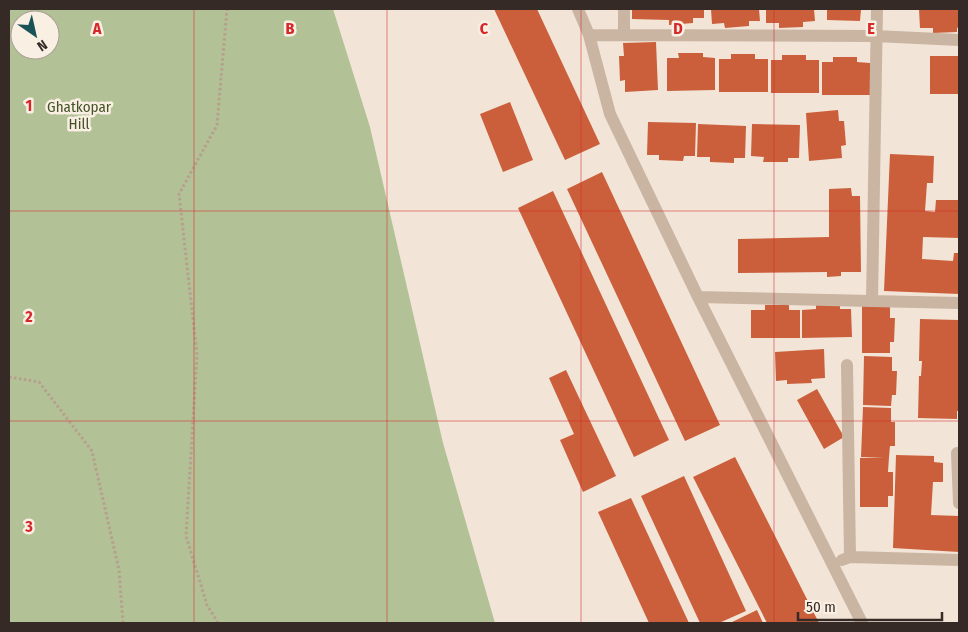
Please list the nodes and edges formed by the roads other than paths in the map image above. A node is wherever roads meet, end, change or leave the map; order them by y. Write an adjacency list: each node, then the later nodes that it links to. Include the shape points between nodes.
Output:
1 (578, 9): 5 (street)
2 (624, 9): 4 (street)
3 (877, 9): 6 (street)
4 (624, 34): 5 (street); 6 (street)
5 (589, 35): 8 (street, via 610,114)
6 (875, 36): 7 (street); 9 (street)
7 (959, 40)
8 (698, 297): 9 (street); 16 (street)
9 (872, 301): 10 (street)
10 (959, 303)
11 (847, 365): 14 (street)
12 (957, 452): 13 (street)
13 (959, 503)
14 (850, 557): 15 (street); 16 (street)
15 (959, 560)
16 (833, 564): 17 (street)
17 (862, 623)

